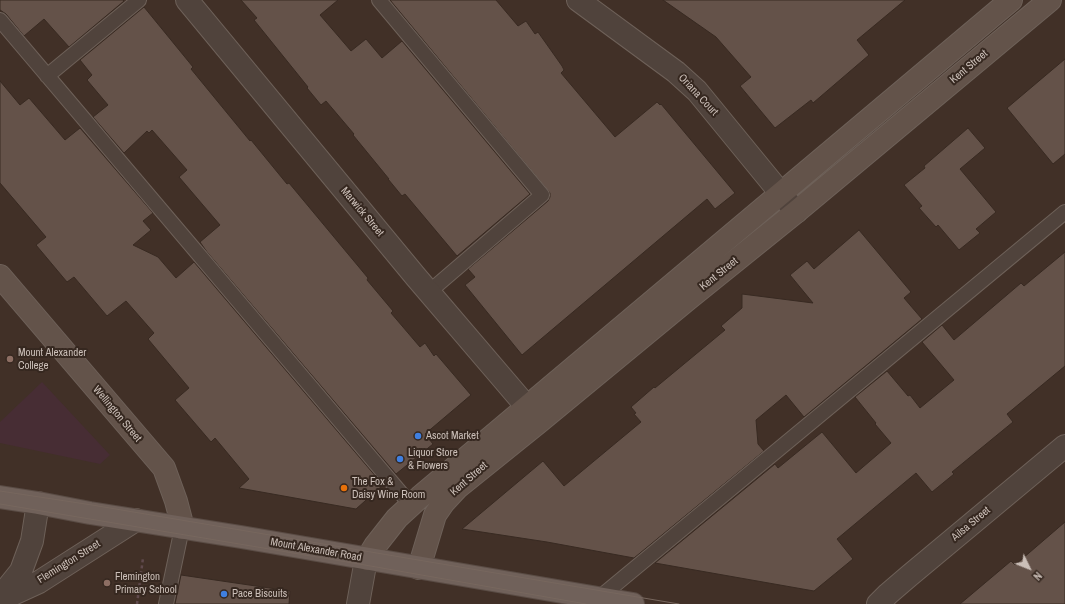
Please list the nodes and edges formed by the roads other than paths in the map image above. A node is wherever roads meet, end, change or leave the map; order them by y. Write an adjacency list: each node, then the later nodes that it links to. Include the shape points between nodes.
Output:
1 (139, 0): 8 (lane)
2 (187, 0): 13 (street, Marwick Street)
3 (379, 0): 13 (lane, via 542,195)
4 (578, 0): 9 (street, Oriana Court, via 676,72 697,91)
5 (1011, 0): 9 (street, Kent Street)
6 (1050, 0): 10 (street, Kent Street)
7 (0, 20): 8 (lane)
8 (47, 76): 18 (lane)
9 (781, 194): 10 (street, Oriana Court); 14 (street, Kent Street)
10 (796, 212): 14 (street, Kent Street, via 688,299)
11 (1065, 212): 24 (lane)
12 (0, 276): 20 (street, Wellington Street, via 164,468 176,500)
13 (429, 292): 14 (street, Marwick Street)
14 (533, 415): 18 (street, Kent Street); 22 (street, Kent Street, via 463,482 434,515)
15 (1065, 446): 28 (street, Ailsa Street)
16 (0, 497): 17 (main road, Mount Alexander Road)
17 (38, 503): 19 (main road, Mount Alexander Road); 23 (street, Flemington Street, via 32,541 21,571)
18 (412, 505): 21 (street, Kent Street, via 397,518)
19 (136, 520): 20 (main road, Mount Alexander Road); 23 (street, Flemington Street, via 39,582)
20 (182, 528): 21 (main road, Mount Alexander Road); 25 (lane)
21 (367, 559): 22 (main road, Mount Alexander Road); 26 (street)
22 (419, 568): 24 (main road, Mount Alexander Road)
23 (0, 598)
24 (599, 598): 27 (main road, Mount Alexander Road)
25 (166, 604)
26 (358, 604)
27 (633, 604)
28 (878, 604)

